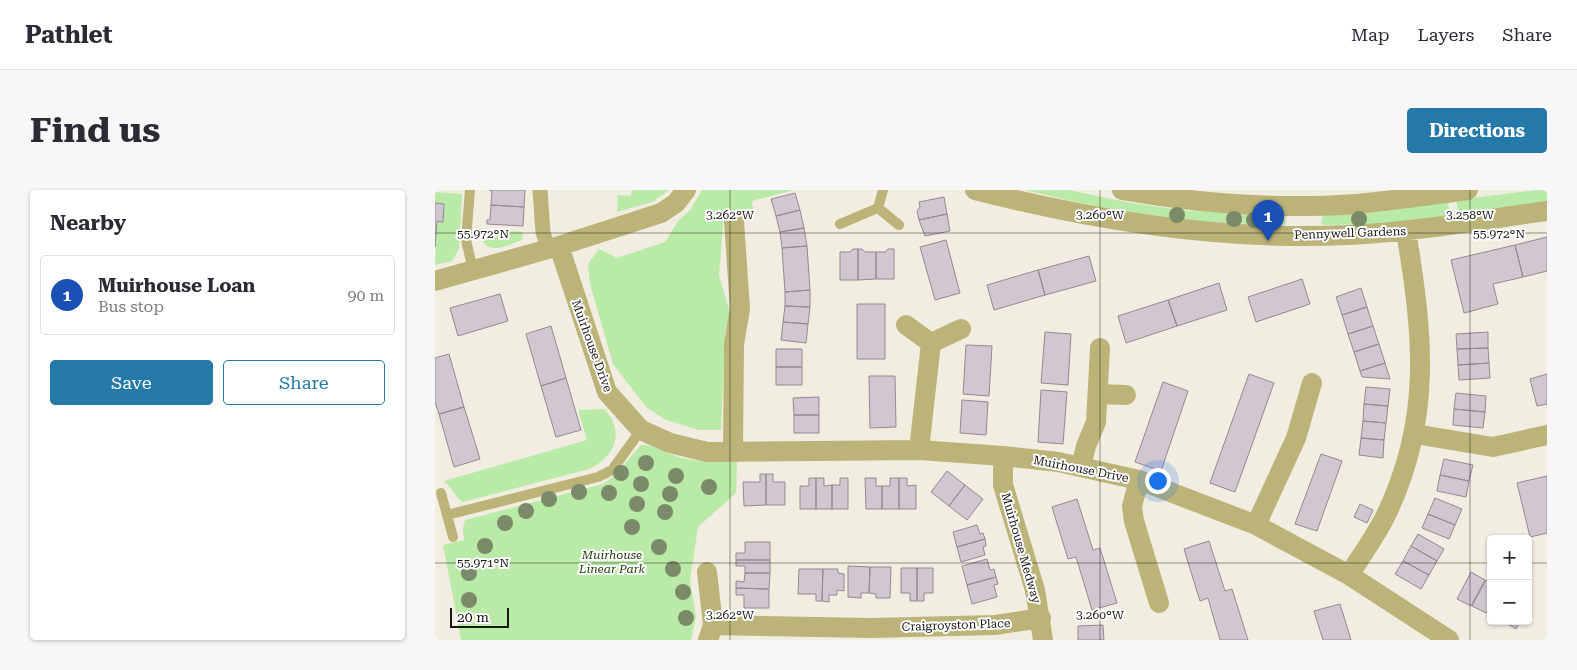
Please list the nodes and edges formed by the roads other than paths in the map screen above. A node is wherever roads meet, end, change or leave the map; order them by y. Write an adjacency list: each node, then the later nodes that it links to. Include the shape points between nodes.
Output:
1 (470, 190): 19 (lane, via 466,240)
2 (540, 190): 18 (street, via 543,232)
3 (686, 190): 18 (street, via 676,203 661,213)
4 (883, 190): 11 (lane)
5 (975, 190): 17 (street, Pennywell Gardens, via 1080,214 1149,225)
6 (1122, 190): 8 (street)
7 (1468, 190): 9 (street)
8 (1146, 192): 10 (street, via 1238,204)
9 (1416, 194): 10 (street)
10 (1308, 206): 17 (street)
11 (878, 208): 14 (lane); 15 (lane)
12 (1547, 211): 16 (street, Pennywell Gardens)
13 (734, 221): 32 (street, via 740,308 734,344)
14 (840, 224)
15 (899, 225)
16 (1406, 231): 17 (street, Pennywell Gardens); 29 (street, via 1421,362)
17 (1310, 236)
18 (553, 247): 19 (street); 28 (street, Muirhouse Drive, via 607,392)
19 (473, 270): 20 (street)
20 (435, 281)
21 (906, 325): 23 (street)
22 (961, 329): 23 (street)
23 (931, 342): 31 (street)
24 (1099, 348): 26 (street)
25 (1312, 383): 38 (street, via 1296,438)
26 (1099, 394): 27 (street); 34 (street, via 1096,422)
27 (1126, 395)
28 (641, 430): 32 (street, Muirhouse Drive, via 689,449); 37 (lane, via 612,470 598,477)
29 (1415, 434): 30 (street, via 1493,447); 41 (street, via 1403,477 1384,518)
30 (1547, 435)
31 (919, 450): 32 (street, Muirhouse Drive); 33 (street, Muirhouse Drive)
32 (733, 452)
33 (1003, 456): 34 (street, Muirhouse Drive); 43 (street, Muirhouse Medway, via 1003,485)
34 (1081, 467): 35 (street, Muirhouse Drive)
35 (1139, 480): 38 (street, Muirhouse Drive); 42 (street, via 1132,506 1134,521)
36 (441, 493): 37 (lane)
37 (447, 515): 39 (lane)
38 (1255, 526): 41 (street, Muirhouse Drive)
39 (453, 537)
40 (707, 572): 44 (street, Craigroyston Place)
41 (1349, 574): 47 (street, Muirhouse Drive)
42 (1159, 603)
43 (1041, 618): 45 (street, Craigroyston Place, via 995,625); 46 (street, Muirhouse Medway)
44 (711, 632): 45 (street, Craigroyston Place)
45 (871, 634)
46 (1043, 640)
47 (1449, 640)

